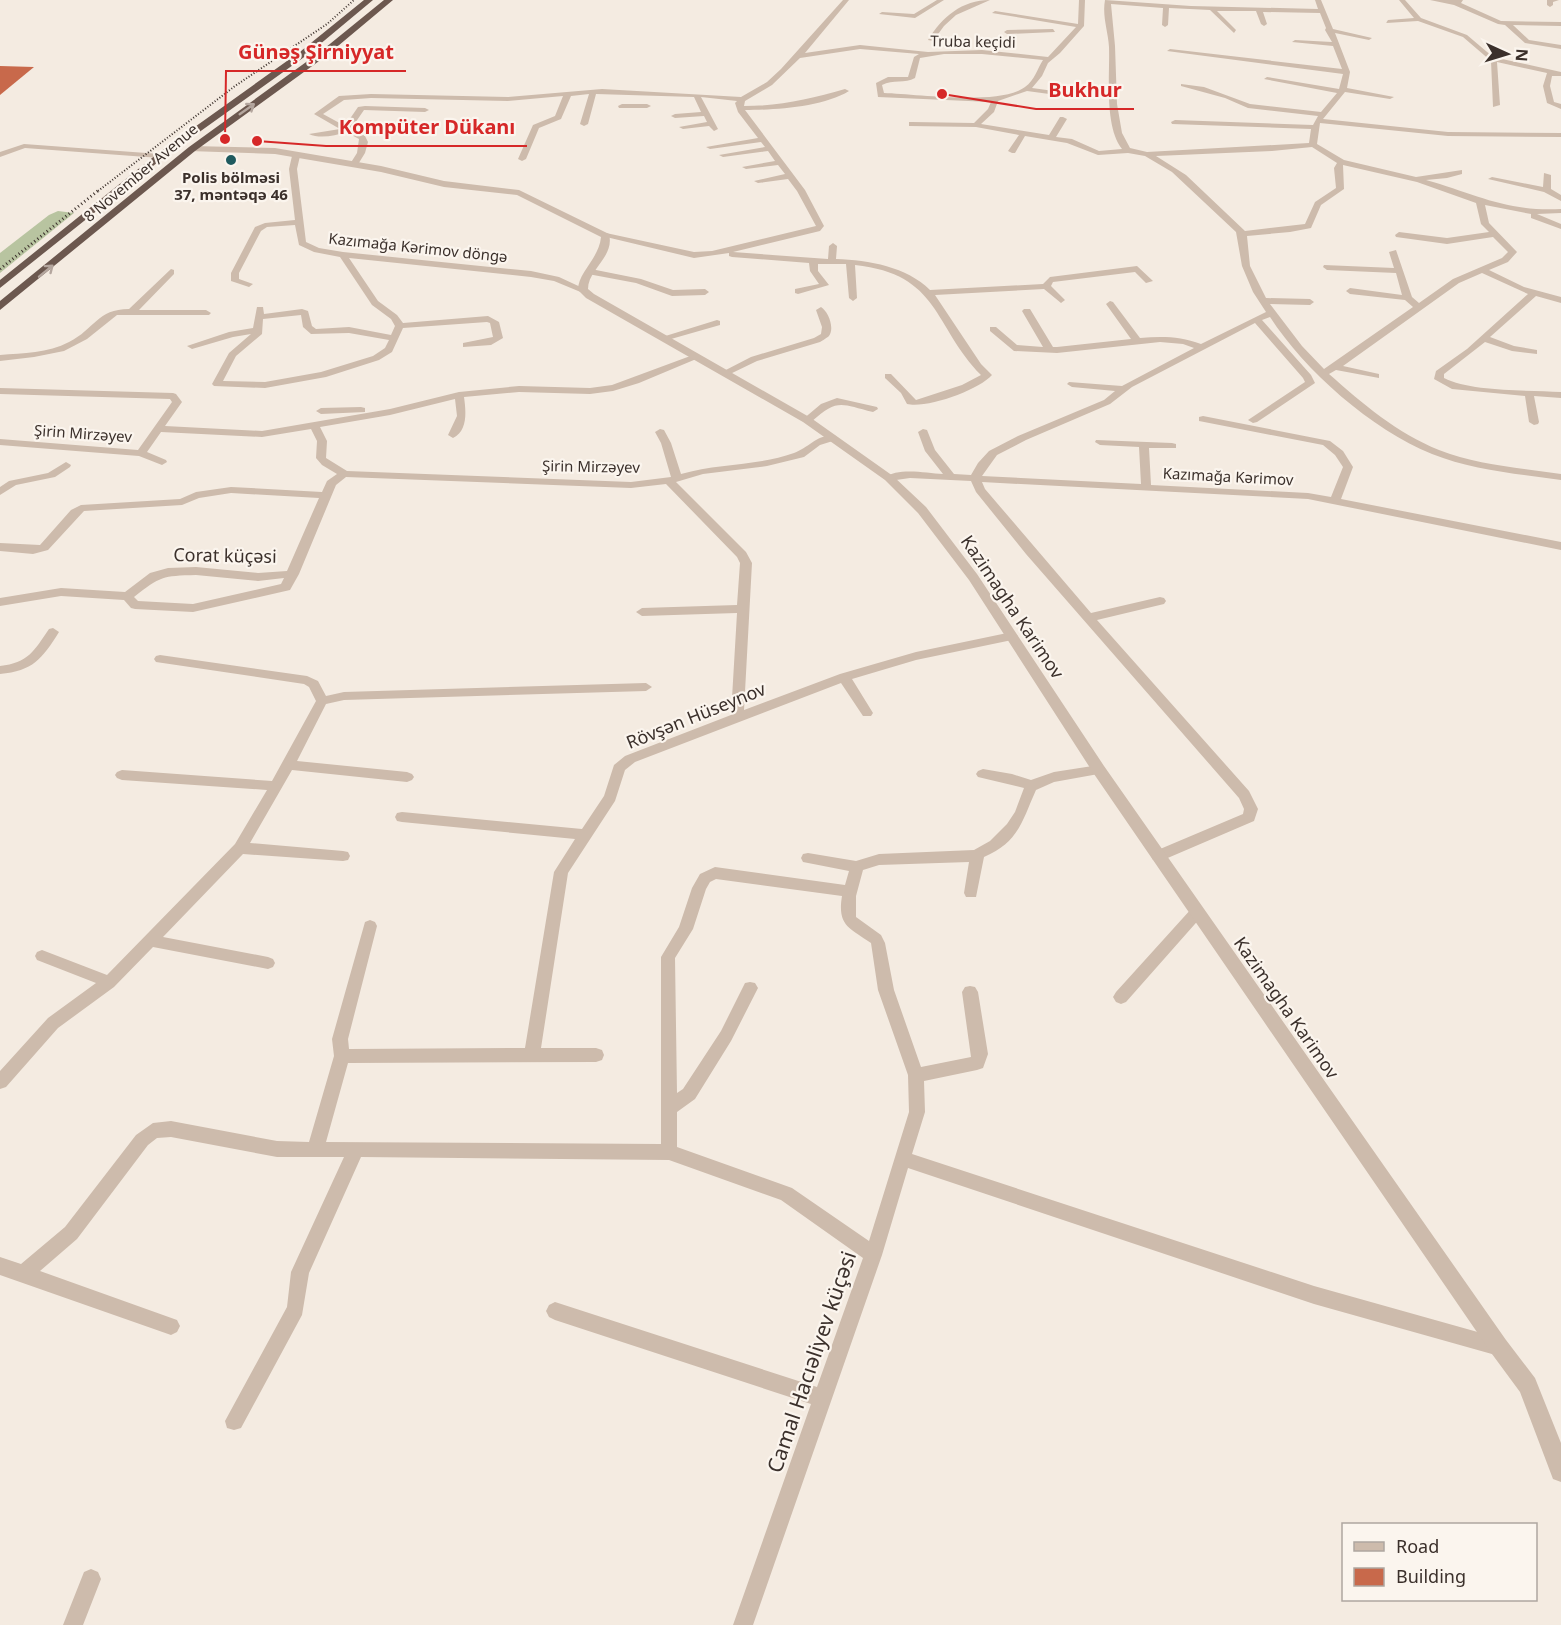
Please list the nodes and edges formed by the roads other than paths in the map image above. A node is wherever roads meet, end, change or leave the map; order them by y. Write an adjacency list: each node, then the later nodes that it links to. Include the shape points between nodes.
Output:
1 (369, 0): 90 (highway, 8 November Avenue, via 304,53)
2 (389, 0): 83 (highway, 8 November Avenue, one-way to 2, via 323,54)
3 (846, 0): 40 (street)
4 (941, 0): 20 (street, via 915,16)
5 (987, 0): 33 (street, via 953,14 941,23)
6 (1082, 0): 27 (street)
7 (1318, 0): 18 (street)
8 (1401, 0): 21 (street)
9 (1433, 0): 14 (street)
10 (1466, 0): 14 (street)
11 (1108, 1): 15 (street); 86 (street, via 1113,48 1111,85 1123,146)
12 (1561, 1): 13 (street)
13 (1554, 2)
14 (1455, 3): 24 (street, via 1492,21)
15 (1166, 6): 16 (street); 26 (street)
16 (1212, 9): 17 (street); 29 (street)
17 (1259, 10): 18 (street); 23 (street)
18 (1322, 11): 28 (street)
19 (994, 13): 27 (street)
20 (882, 14)
21 (1419, 19): 22 (street); 42 (street, via 1465,36)
22 (1388, 22)
23 (1264, 24)
24 (1508, 24): 25 (street); 37 (street, via 1527,42)
25 (1561, 24)
26 (1165, 25)
27 (1079, 29): 30 (street); 41 (street)
28 (1328, 30): 32 (street); 35 (street)
29 (1234, 31)
30 (1007, 32)
31 (867, 36): 36 (street)
32 (1369, 38)
33 (931, 40)
34 (1295, 42): 35 (street)
35 (1334, 44): 43 (street)
36 (860, 47): 39 (street); 40 (street)
37 (1561, 47)
38 (1170, 51): 43 (street)
39 (926, 53): 41 (street, Truba keçidi, via 975,52); 58 (street, Truba keçidi, via 917,57 910,79 888,79 878,84 881,95)
40 (800, 56): 57 (street, via 770,83)
41 (1050, 59): 48 (street)
42 (1494, 61): 44 (street); 59 (street)
43 (1347, 72): 51 (street)
44 (1552, 72): 45 (street); 62 (street, via 1546,87 1551,102)
45 (1561, 74)
46 (1267, 80): 51 (street)
47 (1182, 85): 69 (street, via 1202,88 1248,106)
48 (1027, 89): 55 (street); 58 (street)
49 (593, 91): 52 (street); 53 (street); 71 (street)
50 (845, 91): 63 (street, via 816,102)
51 (1342, 91): 56 (street); 69 (street)
52 (647, 93): 54 (street); 61 (street)
53 (568, 94): 75 (street, via 463,100 348,97 318,114); 92 (street, via 558,117 536,127)
54 (696, 95): 57 (street); 65 (street)
55 (1076, 96)
56 (1390, 96)
57 (742, 99): 63 (street)
58 (995, 100): 73 (street)
59 (1496, 105)
60 (622, 106): 61 (street)
61 (647, 106): 66 (street)
62 (1561, 107)
63 (740, 108): 80 (street)
64 (425, 110): 75 (street, via 361,109)
65 (705, 114): 67 (street); 74 (street, via 712,126)
66 (648, 116)
67 (675, 116)
68 (1064, 119): 79 (street)
69 (1318, 121): 70 (street); 78 (street, via 1448,134); 81 (street, via 1312,132)
70 (1175, 122)
71 (584, 124)
72 (912, 124): 73 (street)
73 (976, 125): 77 (street)
74 (683, 128)
75 (346, 130): 76 (street, via 339,134); 95 (street, via 364,142)
76 (313, 134)
77 (1022, 135): 79 (street); 85 (street)
78 (1561, 135)
79 (1051, 139): 86 (street, via 1069,141 1098,153)
80 (763, 140): 82 (street); 84 (street)
81 (1313, 145): 87 (street, via 1259,151); 93 (street)
82 (710, 147)
83 (192, 149): 91 (street, via 275,151); 143 (highway, 8 November Avenue, one-way to 83)
84 (770, 149): 89 (street); 94 (street)
85 (1012, 151)
86 (1128, 151): 87 (street)
87 (1148, 154): 110 (street, via 1191,183)
88 (0, 155): 90 (street, via 24,146)
89 (723, 155)
90 (160, 156): 128 (highway, 8 November Avenue)
91 (296, 156): 95 (street); 108 (street, Kazımağa Kərimov döngə, via 292,173 297,189)
92 (522, 159)
93 (1341, 162): 100 (street); 110 (street, via 1340,189 1318,204 1308,226)
94 (780, 163): 96 (street); 99 (street)
95 (354, 164): 113 (street, via 444,184 519,193)
96 (746, 167)
97 (1459, 172): 100 (street)
98 (1547, 175): 103 (street)
99 (790, 176): 102 (street); 116 (street, via 820,226)
100 (1413, 179): 105 (street)
101 (1492, 179): 103 (street)
102 (758, 181)
103 (1547, 190): 104 (street)
104 (1561, 199)
105 (1480, 203): 107 (street); 111 (street, via 1485,224)
106 (1561, 212): 107 (street)
107 (1530, 213): 109 (street)
108 (297, 222): 117 (street, Kazımağa Kərimov döngə, via 302,243); 127 (street, via 258,229 235,273 235,281)
109 (1561, 227)
110 (1242, 234): 140 (street, via 1246,266)
111 (1495, 234): 112 (street, via 1447,241); 122 (street, via 1513,252)
112 (1399, 235)
113 (606, 236): 116 (street, via 674,252); 125 (street, via 602,256)
114 (832, 246): 120 (street)
115 (1393, 252): 123 (street)
116 (712, 254): 118 (street)
117 (343, 255): 130 (street, Kazımağa Kərimov döngə, via 521,272); 152 (street, via 375,303)
118 (813, 261): 120 (street); 131 (street, via 814,271 825,285)
119 (850, 261): 120 (street); 134 (street, via 884,268 917,282); 137 (street)
120 (832, 262)
121 (1327, 267): 123 (street)
122 (1483, 270): 135 (street); 144 (street, via 1456,281)
123 (1399, 271): 136 (street)
124 (171, 272): 147 (street)
125 (591, 272): 130 (street, via 583,282); 133 (street, via 638,281 672,293)
126 (1149, 281): 129 (street, via 1137,269 1050,280)
127 (249, 284)
128 (0, 285)
129 (1047, 286): 134 (street); 138 (street)
130 (584, 290): 156 (street, Kazimagha Karimov)
131 (798, 291)
132 (1350, 291): 136 (street)
133 (705, 292)
134 (928, 293): 169 (street, via 987,375 916,403 910,402)
135 (1534, 293): 139 (street); 157 (street)
136 (1408, 297): 144 (street)
137 (853, 298)
138 (1061, 300)
139 (1561, 300)
140 (1263, 301): 141 (street); 149 (street)
141 (1310, 302)
142 (1110, 304): 158 (street)
143 (0, 307)
144 (1418, 307): 166 (street)
145 (821, 310): 167 (street, via 827,327 825,335)
146 (1028, 311): 161 (street)
147 (132, 312): 148 (street); 165 (street, via 110,314 77,344 64,349)
148 (206, 313)
149 (1272, 313): 150 (street); 168 (street)
150 (1256, 319): 162 (street); 182 (street, via 1310,383)
151 (717, 323): 156 (street)
152 (400, 326): 155 (street); 159 (street, via 488,319 494,322 498,338)
153 (993, 329): 161 (street, via 1014,348)
154 (258, 330): 155 (street, via 260,313 302,312 314,332 349,330); 155 (street, via 232,355 217,384 266,385 323,375 376,358 389,350); 160 (street)
155 (394, 338)
156 (664, 338): 164 (street, Kazimagha Karimov)
157 (1483, 338): 163 (street); 174 (street, via 1443,368 1440,379 1452,386)
158 (1136, 340): 161 (street); 162 (street, via 1173,339)
159 (466, 345)
160 (192, 346)
161 (1049, 348)
162 (1203, 348): 172 (street)
163 (1534, 352)
164 (696, 357): 167 (street, Kazimagha Karimov); 175 (street, via 613,388 519,389)
165 (0, 358)
166 (1335, 367): 168 (street); 170 (street)
167 (725, 373): 181 (street, Kazimagha Karimov)
168 (1324, 373): 200 (street, via 1358,406 1406,439 1466,460)
169 (888, 376)
170 (1376, 376)
171 (1072, 384): 172 (street)
172 (1124, 389): 201 (street, via 1107,402 993,453)
173 (0, 391): 185 (street, via 173,396 177,402)
174 (1529, 393): 176 (street); 183 (street)
175 (459, 395): 179 (street); 188 (street, via 462,416)
176 (1561, 395)
177 (873, 409): 181 (street, via 835,400 827,402)
178 (321, 411): 179 (street)
179 (390, 412): 184 (street)
180 (1203, 419): 206 (street, via 1335,448 1348,467)
181 (807, 420): 189 (street, Kazimagha Karimov)
182 (1253, 420)
183 (1534, 422)
184 (315, 426): 185 (street, via 262,434); 197 (street, via 322,441 321,458)
185 (158, 429): 194 (street)
186 (660, 432): 202 (street, via 667,442)
187 (923, 432): 199 (street, via 930,451)
188 (453, 435)
189 (831, 438): 198 (street, Kazimagha Karimov); 202 (street, Şirin Mirzəyev, via 800,454 767,463 702,471)
190 (0, 442): 194 (street, Şirin Mirzəyev)
191 (1100, 442): 192 (street)
192 (1144, 446): 193 (street); 203 (street)
193 (1172, 446)
194 (141, 453): 195 (street, Şirin Mirzəyev)
195 (162, 462)
196 (66, 465): 204 (street, via 51,475 13,483)
197 (344, 474): 202 (street, Şirin Mirzəyev, via 631,485); 205 (street, Corat küçəsi, via 335,478)
198 (889, 477): 199 (street, Kazımağa Kərimov); 217 (street, Kazimagha Karimov, via 922,510)
199 (951, 477): 201 (street, Kazımağa Kərimov)
200 (1561, 477)
201 (975, 478): 203 (street, Kazımağa Kərimov); 215 (street, via 980,490)
202 (673, 480): 213 (street, via 706,521 742,555 746,563)
203 (1146, 488): 206 (street, Kazımağa Kərimov, via 1282,494)
204 (0, 492)
205 (325, 495): 208 (street, via 235,490 204,492 182,502 81,508 71,513 48,547); 209 (street, Corat küçəsi)
206 (1335, 501): 207 (street, Kazımağa Kərimov)
207 (1561, 546)
208 (0, 547)
209 (293, 574): 210 (street, Corat küçəsi, via 258,577 168,572 154,576); 210 (street, Corat küçəsi, via 286,587 193,608 135,605)
210 (127, 596): 212 (street, Corat küçəsi, via 61,592)
211 (1160, 601): 215 (street)
212 (0, 602)
213 (743, 609): 214 (street); 224 (street)
214 (642, 612)
215 (1089, 618): 237 (street, via 1244,795 1251,809 1249,817)
216 (52, 632): 219 (street, via 32,663)
217 (1012, 636): 220 (street, Rövşən Hüseynov, via 916,656); 226 (street, Kazimagha Karimov)
218 (160, 660): 222 (street, via 307,680 314,684)
219 (0, 670)
220 (844, 677): 223 (street); 224 (street, Rövşən Hüseynov)
221 (646, 687): 222 (street, via 345,696)
222 (322, 701): 225 (street)
223 (867, 713)
224 (738, 718): 233 (street, Rövşən Hüseynov, via 630,759 620,768 610,797)
225 (288, 765): 229 (street); 230 (street)
226 (1099, 770): 231 (street, via 1046,779); 237 (street, Kazimagha Karimov)
227 (983, 774): 231 (street)
228 (122, 775): 230 (street)
229 (406, 777)
230 (276, 786): 234 (street)
231 (1033, 786): 235 (street, via 1020,817 1007,833)
232 (402, 817): 233 (street)
233 (585, 835): 251 (street, Rövşən Hüseynov, via 561,872)
234 (240, 848): 236 (street); 244 (street)
235 (977, 855): 239 (street, via 873,860); 241 (street)
236 (343, 856)
237 (1158, 856): 242 (street, Kazimagha Karimov)
238 (808, 858): 239 (street)
239 (857, 867): 240 (street)
240 (850, 891): 254 (street, via 848,916 857,928 876,939 886,990); 256 (street, via 715,873 705,878 686,929 668,957)
241 (971, 893)
242 (1197, 912): 250 (street); 266 (street, Kazimagha Karimov)
243 (370, 926): 253 (street, via 340,1039)
244 (148, 940): 246 (street); 247 (street)
245 (42, 956): 247 (street)
246 (268, 963)
247 (109, 982): 255 (street, via 53,1023)
248 (750, 988): 256 (street, via 726,1036 689,1094)
249 (970, 992): 254 (street, via 980,1054 977,1063)
250 (1121, 996)
251 (532, 1055): 252 (street); 253 (street)
252 (596, 1055)
253 (342, 1056): 257 (street)
254 (916, 1075): 260 (street, Camal Hacıəliyev küçəsi, via 917,1112)
255 (0, 1082)
256 (669, 1107): 259 (street)
257 (315, 1150): 258 (street); 263 (street, via 277,1149 171,1129 153,1131 70,1233)
258 (356, 1150): 259 (street); 268 (street, via 300,1272 296,1309)
259 (669, 1152): 261 (street, via 786,1194)
260 (904, 1159): 261 (street, Camal Hacıəliyev küçəsi); 266 (street, via 1314,1295)
261 (873, 1255): 267 (street, Camal Hacıəliyev küçəsi)
262 (0, 1266): 263 (street)
263 (23, 1274): 265 (street)
264 (555, 1311): 267 (street)
265 (171, 1326)
266 (1500, 1347): 269 (street, Kazimagha Karimov, via 1528,1385)
267 (823, 1398): 272 (street, Camal Hacıəliyev küçəsi)
268 (234, 1421)
269 (1561, 1471)
270 (91, 1579): 271 (street)
271 (73, 1625)
272 (743, 1625)

